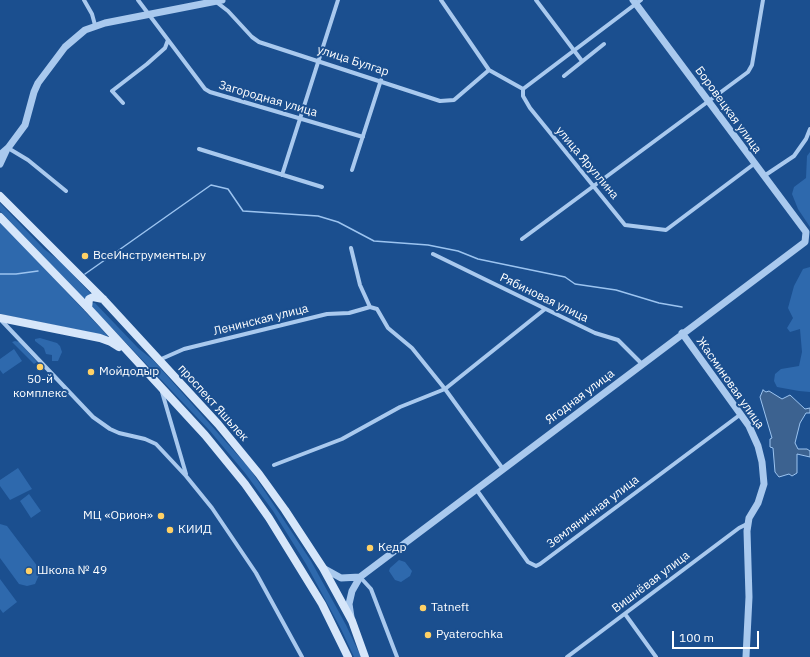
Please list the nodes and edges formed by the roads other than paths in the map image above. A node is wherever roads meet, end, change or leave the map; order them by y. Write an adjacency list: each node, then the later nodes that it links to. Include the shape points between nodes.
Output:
1 (84, 0): 11 (street)
2 (138, 0): 10 (street, Загородная улица)
3 (338, 0): 15 (street)
4 (441, 0): 17 (street)
5 (536, 0): 14 (street)
6 (763, 0): 21 (street, via 751,69)
7 (207, 1): 8 (street); 10 (street)
8 (219, 1): 15 (street, улица Булгар, via 259,42)
9 (637, 1): 14 (street); 21 (street, Боровецкая улица)
10 (149, 15): 11 (street); 12 (street, Загородная улица)
11 (95, 25): 26 (street, via 70,42 38,83 25,125)
12 (168, 40): 22 (street, via 159,53 112,91); 23 (street, Загородная улица, via 205,89 210,92)
13 (604, 44): 16 (street)
14 (574, 51): 16 (street); 20 (street)
15 (319, 60): 19 (street, улица Булгар); 23 (street)
16 (582, 61): 18 (street)
17 (489, 70): 19 (street, улица Булгар, via 454,100 447,101); 20 (street)
18 (564, 76)
19 (380, 80): 25 (street)
20 (523, 89): 34 (street, улица Яруллина, via 523,96 530,108)
21 (708, 101): 30 (street, Боровецкая улица); 34 (street)
22 (123, 103)
23 (301, 118): 25 (street, Загородная улица); 32 (street)
24 (810, 129): 33 (street, via 794,156)
25 (363, 137): 31 (street)
26 (8, 148): 28 (street); 29 (street); 36 (street, via 28,160)
27 (199, 149): 32 (street)
28 (0, 155)
29 (0, 164)
30 (754, 164): 33 (street, Боровецкая улица); 34 (street, улица Яруллина, via 666,230 625,225)
31 (352, 170)
32 (282, 175): 35 (street)
33 (764, 176): 39 (street, Боровецкая улица)
34 (595, 186): 40 (street)
35 (322, 187)
36 (66, 191)
37 (1, 195): 43 (main road, проспект Яшьлек)
38 (0, 217): 45 (main road)
39 (806, 232): 48 (street, Ягодная улица, via 807,237 802,245)
40 (522, 239)
41 (351, 248): 44 (street, via 360,285)
42 (433, 254): 46 (street, Рябиновая улица)
43 (102, 299): 45 (main road, via 89,299); 50 (main road, проспект Яшьлек)
44 (370, 307): 50 (street, Ленинская улица, via 349,313 327,314 184,349); 53 (street, via 377,309 388,328 412,348)
45 (88, 308): 49 (main road)
46 (545, 309): 51 (street, Рябиновая улица, via 595,333 618,340); 53 (street)
47 (0, 319): 49 (main road, via 100,338 112,342); 57 (street, via 93,417 119,433 156,444)
48 (682, 333): 51 (street, Ягодная улица); 54 (street, Жасминовая улица)
49 (132, 357): 52 (main road)
50 (159, 360): 60 (main road, проспект Яшьлек, via 218,424 259,474)
51 (642, 364): 56 (street, Ягодная улица)
52 (160, 386): 57 (street); 65 (main road, via 205,435 269,518 322,604)
53 (445, 389): 55 (street, via 400,407 342,439); 56 (street)
54 (741, 414): 58 (street, Земляничная улица, via 536,566 528,562); 59 (street, Жасминовая улица, via 754,435 764,473 761,496)
55 (274, 465)
56 (503, 469): 58 (street, Ягодная улица)
57 (186, 476): 64 (street, via 212,508 256,573)
58 (476, 489): 61 (street, Ягодная улица)
59 (747, 524): 62 (street, Вишнёвая улица); 70 (street, Жасминовая улица, via 749,597)
60 (323, 568): 61 (street, via 341,578); 63 (main road, проспект Яшьлек)
61 (360, 577): 63 (street, via 352,591 349,604); 67 (street, via 371,589)
62 (624, 614): 68 (street, Вишнёвая улица); 69 (street)
63 (352, 622): 66 (main road, проспект Яшьлек)
64 (302, 657)
65 (348, 657)
66 (365, 657)
67 (397, 657)
68 (567, 657)
69 (656, 657)
70 (746, 657)

